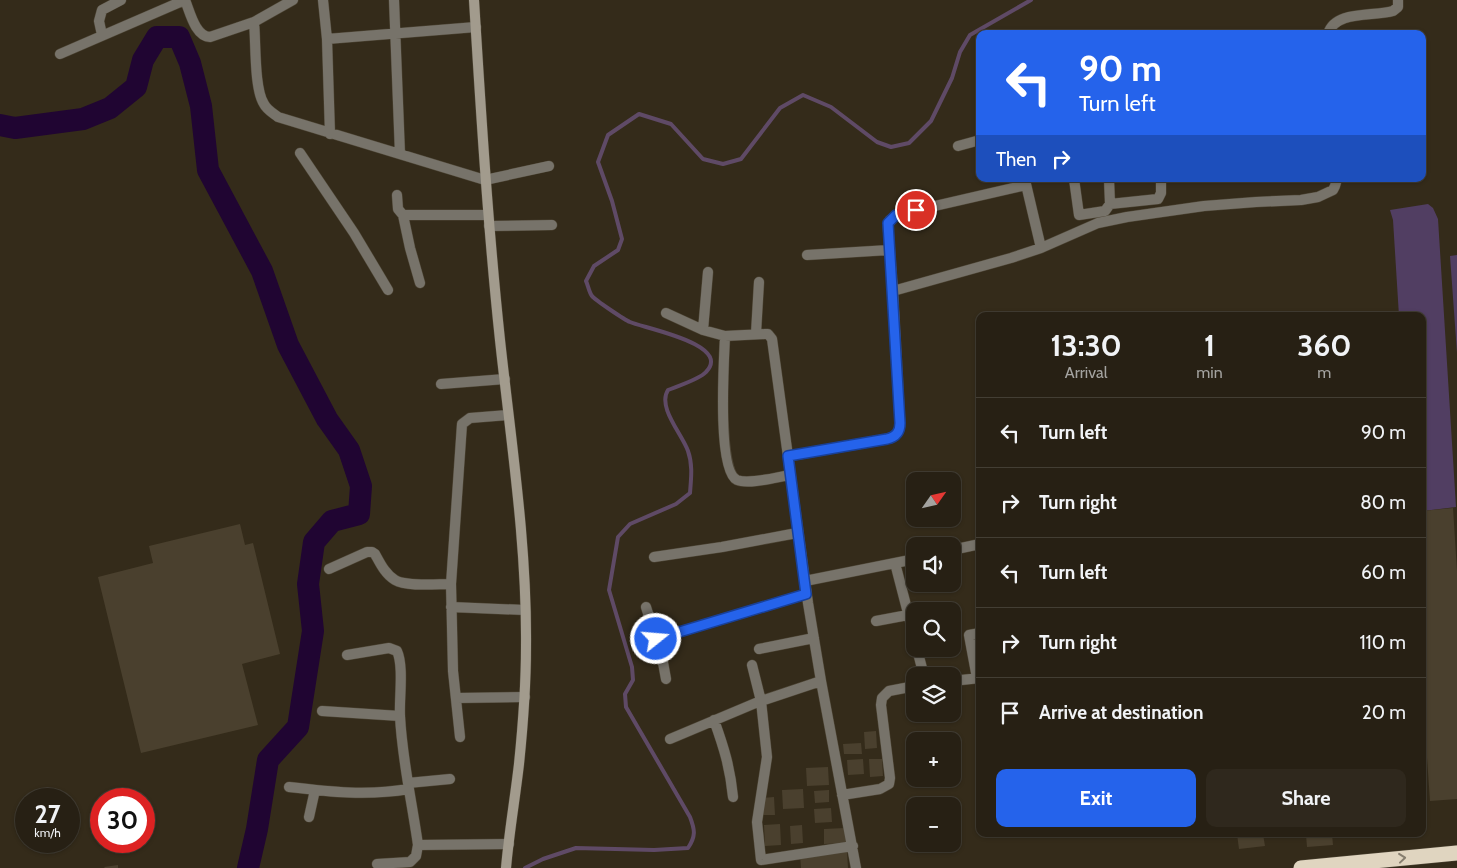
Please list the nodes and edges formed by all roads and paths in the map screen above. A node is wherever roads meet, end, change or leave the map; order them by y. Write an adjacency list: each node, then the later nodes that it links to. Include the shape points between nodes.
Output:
1 (121, 0): 12 (street, via 102,10 99,21)
2 (185, 0): 8 (street, via 196,27 206,37); 12 (street)
3 (292, 0): 8 (street)
4 (323, 0): 13 (street)
5 (394, 0): 11 (street)
6 (474, 0): 9 (street)
7 (1398, 0): 10 (street, via 1398,7 1393,11 1339,20)
8 (254, 22): 15 (street, via 258,82 264,105 278,117)
9 (476, 27): 11 (street); 21 (street)
10 (1330, 30)
11 (396, 34): 13 (street); 19 (street)
12 (102, 35): 14 (street)
13 (326, 40): 15 (street)
14 (60, 54)
15 (330, 134): 19 (street)
16 (976, 141): 17 (street)
17 (958, 146)
18 (300, 154): 42 (street)
19 (400, 154): 21 (street)
20 (549, 166): 21 (street)
21 (485, 180): 34 (street)
22 (1025, 182): 36 (street); 37 (street, via 896,215 888,223)
23 (1074, 182): 30 (street, via 1079,214 1105,211)
24 (1109, 182): 30 (street)
25 (1161, 182): 28 (street, via 1160,196)
26 (1337, 182): 31 (street, via 1333,190 1301,200)
27 (397, 195): 32 (street, via 398,209)
28 (1144, 202): 29 (street); 31 (street)
29 (1126, 203): 30 (street); 33 (street)
30 (1110, 204)
31 (1144, 214): 33 (street)
32 (403, 215): 34 (street); 41 (street)
33 (1128, 216): 36 (street, via 1098,223)
34 (489, 221): 35 (street); 48 (street)
35 (552, 225)
36 (1041, 248): 43 (street)
37 (889, 250): 38 (street); 43 (street)
38 (806, 255)
39 (708, 272): 45 (street)
40 (759, 282): 46 (street)
41 (420, 283)
42 (388, 290)
43 (893, 291): 51 (street, via 899,432 887,439)
44 (666, 313): 45 (street)
45 (702, 330): 47 (street)
46 (756, 333): 47 (street); 51 (street, via 768,334 773,343)
47 (725, 336): 52 (street, via 722,388 725,452 730,474 745,481)
48 (505, 379): 49 (street); 50 (street)
49 (441, 384)
50 (508, 415): 61 (street, via 470,418 462,424); 66 (street, via 520,521)
51 (788, 456): 52 (street)
52 (790, 475): 53 (street)
53 (798, 533): 56 (street); 60 (street)
54 (976, 545): 55 (street)
55 (961, 548)
56 (654, 557)
57 (906, 561): 58 (street)
58 (895, 563): 60 (street); 65 (street)
59 (329, 569): 61 (street, via 372,552 396,580)
60 (805, 581): 62 (street)
61 (451, 584): 63 (street)
62 (806, 594): 70 (street); 71 (street)
63 (451, 607): 66 (street); 82 (street)
64 (646, 607): 71 (street)
65 (906, 607)
66 (525, 610): 81 (street)
67 (906, 615): 68 (street)
68 (876, 621)
69 (976, 633): 75 (street, via 969,635)
70 (814, 638): 72 (street); 78 (street)
71 (656, 639): 77 (street)
72 (759, 649)
73 (347, 655): 85 (street, via 389,648 397,651 400,660)
74 (752, 665): 83 (street)
75 (976, 665)
76 (976, 678): 79 (street)
77 (666, 679)
78 (821, 680): 83 (street); 93 (street)
79 (961, 680)
80 (906, 688): 93 (street, via 892,690 882,698 889,784 880,789)
81 (525, 697): 82 (street); 96 (street)
82 (456, 698): 87 (street)
83 (761, 702): 86 (street); 98 (street, via 766,757 757,822 761,860)
84 (322, 711): 85 (street)
85 (400, 716): 90 (street)
86 (714, 720): 88 (street); 94 (street, via 731,772)
87 (460, 737)
88 (670, 738)
89 (450, 779): 90 (street)
90 (408, 786): 92 (street, via 367,794); 97 (street)
91 (289, 787): 92 (street)
92 (315, 790): 95 (street)
93 (842, 795): 98 (street)
94 (732, 797)
95 (309, 817)
96 (509, 844): 97 (street); 101 (street)
97 (418, 845): 100 (street, via 416,856 410,862)
98 (853, 846): 102 (street)
99 (1457, 853): 103 (highway, one-way to 99)
100 (377, 864)
101 (506, 866)
102 (856, 868)
103 (1301, 868)

